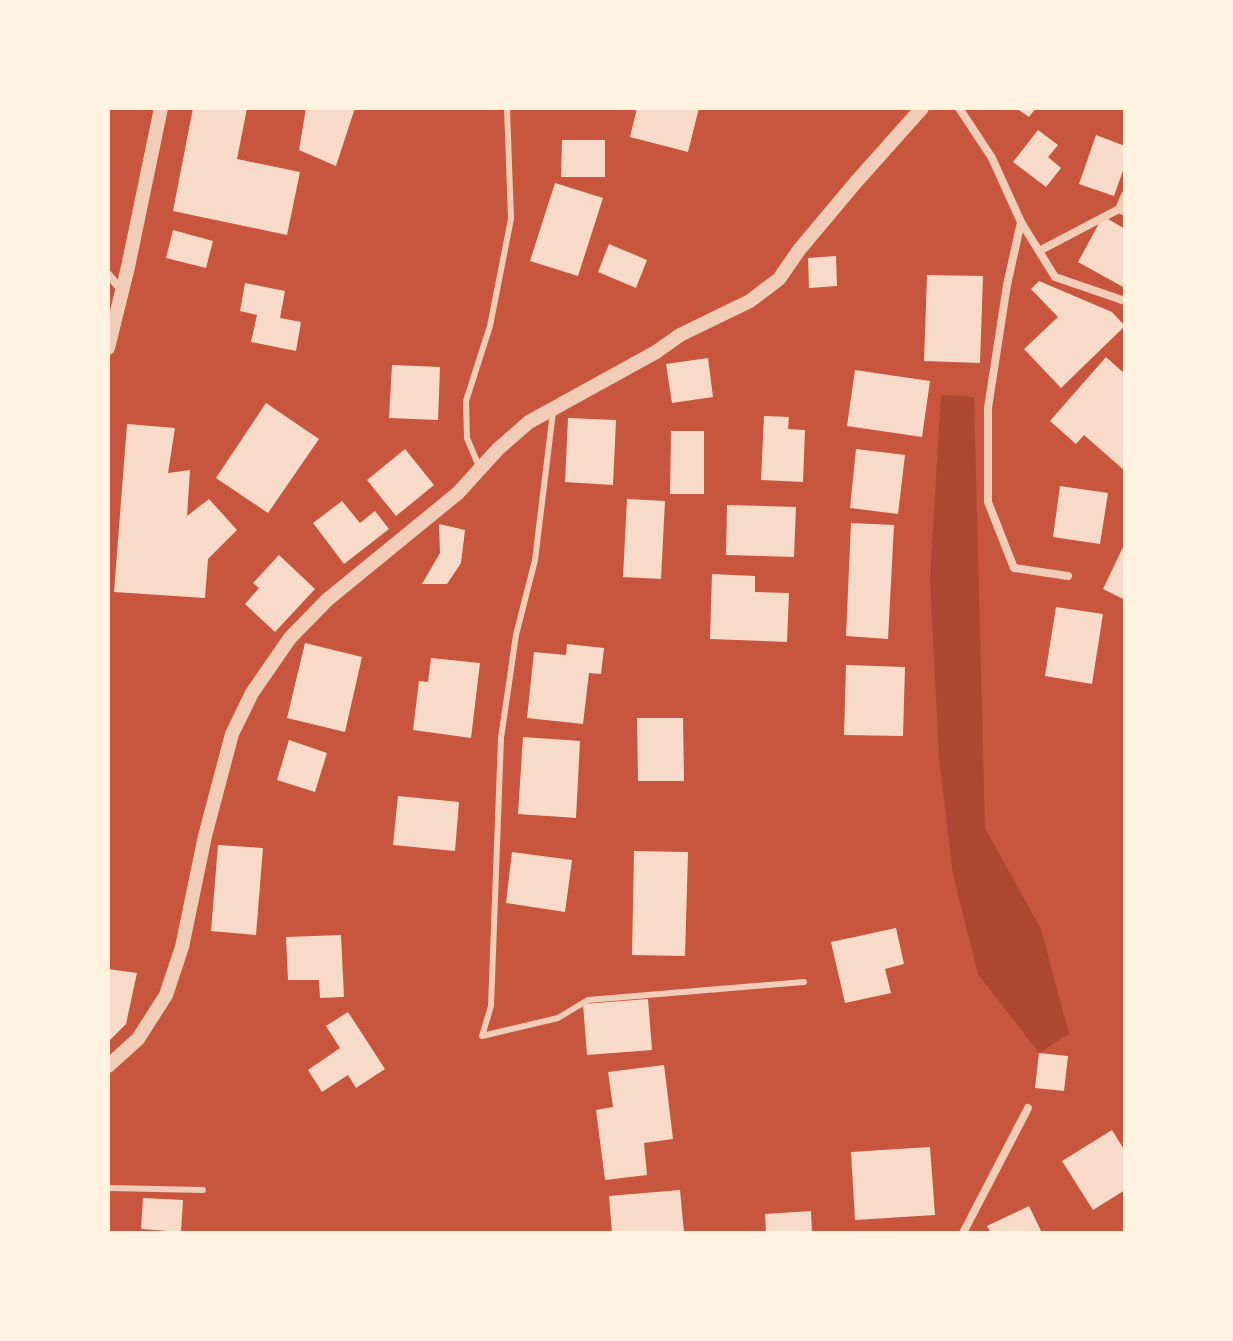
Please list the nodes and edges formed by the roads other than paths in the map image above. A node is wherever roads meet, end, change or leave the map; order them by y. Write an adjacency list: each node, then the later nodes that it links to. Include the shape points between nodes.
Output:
1 (161, 108): 10 (street)
2 (507, 108): 14 (lane, via 511,219 490,326 466,401 467,438)
3 (922, 108): 13 (street, via 779,279 750,301)
4 (959, 108): 7 (street, via 992,158)
5 (1125, 195): 6 (street)
6 (1122, 211): 8 (street)
7 (1021, 222): 8 (street); 15 (street, via 988,408 988,502 1014,568)
8 (1039, 251): 11 (street, via 1055,277)
9 (108, 274): 10 (street)
10 (122, 291): 12 (street)
11 (1125, 301)
12 (108, 348)
13 (553, 408): 14 (street, via 529,422); 16 (lane, via 535,560 516,635 501,738 491,1006 482,1036 558,1018 588,1000)
14 (480, 469): 17 (street, via 327,600 290,638 252,693 232,734 166,995 138,1039)
15 (1068, 576)
16 (804, 982)
17 (108, 1066)
18 (1028, 1108): 21 (street)
19 (108, 1188): 20 (lane)
20 (203, 1190)
21 (963, 1233)

